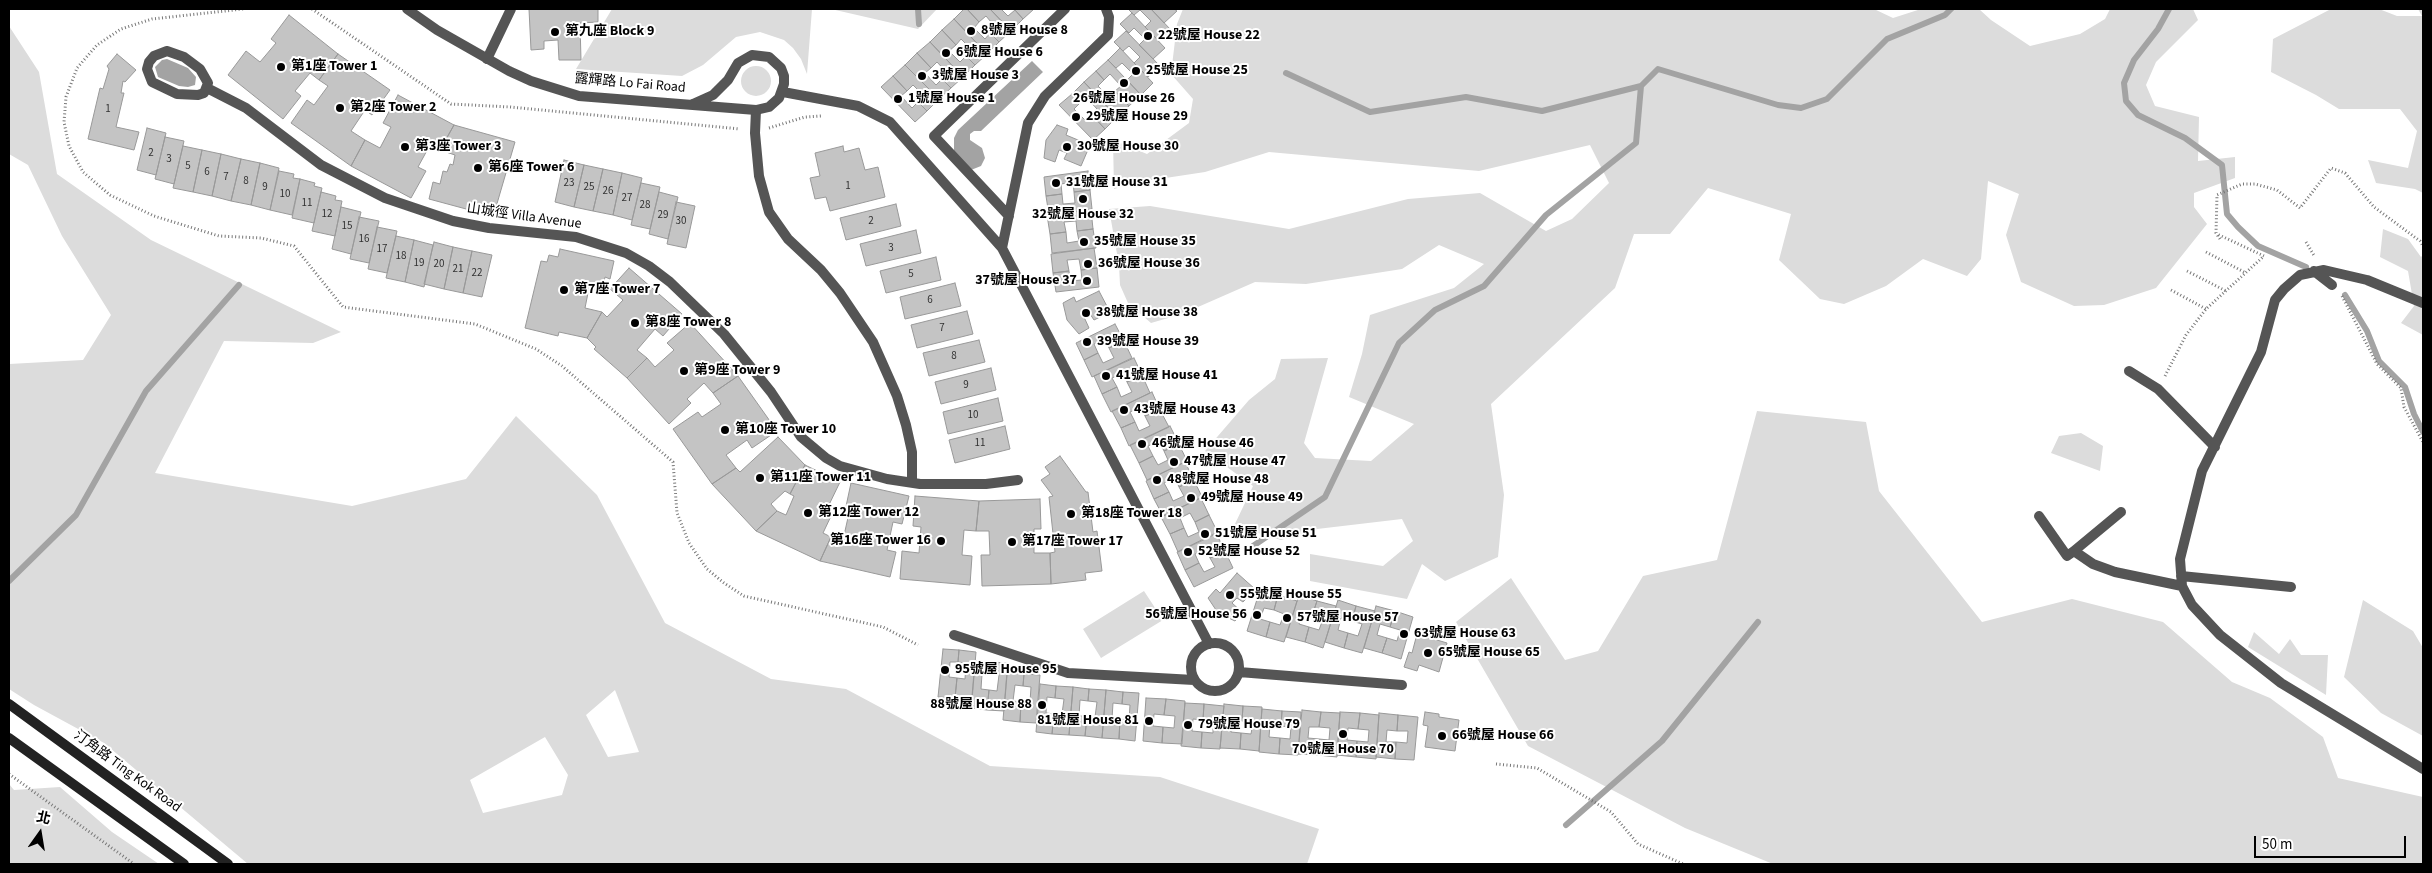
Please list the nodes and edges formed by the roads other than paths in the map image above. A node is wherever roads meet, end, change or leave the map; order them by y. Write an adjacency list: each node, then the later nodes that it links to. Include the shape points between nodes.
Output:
1 (407, 9): 5 (street, 露輝路 Lo Fai Road)
2 (511, 9): 5 (street)
3 (1065, 9): 10 (street, via 934,136)
4 (1106, 9): 10 (street, via 1108,35 1045,96 1028,124)
5 (487, 59): 8 (street, 露輝路 Lo Fai Road, via 531,81 580,96)
6 (207, 88): 6 (street, via 198,95 188,95 158,86 148,76 149,62 160,52 184,57 200,69 208,83); 18 (street, 山城徑 Villa Avenue, via 246,108 321,165 385,198 453,221 576,237 634,258 670,282 724,334 813,448 855,472)
7 (783, 92): 8 (street, 露輝路 Lo Fai Road, via 781,68 768,57 752,55 738,63 728,80 713,95); 9 (street, via 775,103); 11 (street, via 858,106 890,122)
8 (693, 104): 9 (street, 露輝路 Lo Fai Road)
9 (756, 110): 18 (street, via 756,154 763,197 769,212 788,239 840,293 873,342 898,396 912,452)
10 (1010, 216): 11 (street)
11 (1002, 248): 25 (street)
12 (2314, 271): 13 (street); 14 (street, via 2324,270 2367,280); 16 (street, via 2300,275 2275,300 2261,352)
13 (2332, 286)
14 (2423, 303)
15 (2129, 371): 16 (street, via 2158,389)
16 (2215, 447): 22 (street, via 2202,472 2185,531 2180,559)
17 (1018, 480): 18 (street, 山城徑 Villa Avenue, via 953,485)
18 (912, 482)
19 (2121, 512): 21 (street)
20 (2039, 516): 21 (street, via 2066,556)
21 (2074, 550): 22 (street, via 2093,564 2115,572)
22 (2181, 581): 23 (street); 31 (street, via 2192,605 2220,635 2250,660)
23 (2291, 587)
24 (954, 635): 27 (street, via 1068,673)
25 (1208, 644): 26 (street, via 1225,645 1232,650 1237,656); 27 (street, via 1192,658)
26 (1239, 672): 27 (street, via 1236,680 1223,690 1207,690); 28 (street)
27 (1194, 680)
28 (1402, 685)
29 (9, 704): 33 (main road, 汀角路 Ting Kok Road)
30 (9, 738): 32 (main road)
31 (2423, 769)
32 (184, 864)
33 (228, 864)

